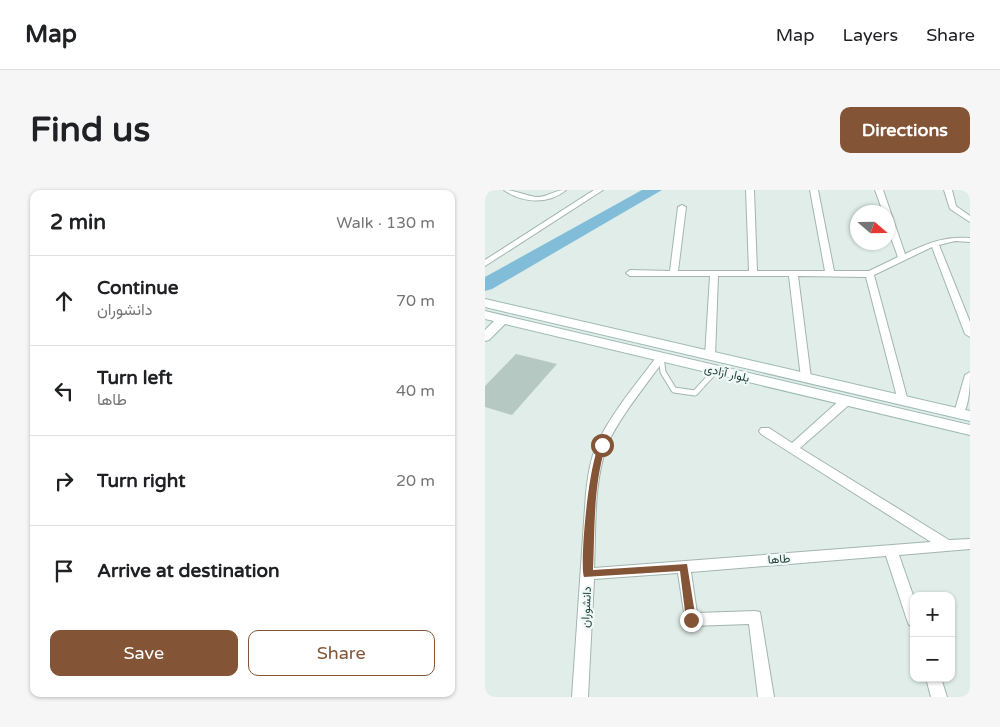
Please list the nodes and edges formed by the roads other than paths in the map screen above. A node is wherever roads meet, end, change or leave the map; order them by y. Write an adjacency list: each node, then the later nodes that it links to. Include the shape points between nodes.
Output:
1 (508, 190): 2 (street, via 538,200 547,199)
2 (562, 190)
3 (599, 190): 17 (street)
4 (750, 190): 21 (street)
5 (814, 190): 23 (street)
6 (879, 190): 8 (street)
7 (948, 190): 10 (street)
8 (884, 205)
9 (682, 207): 19 (street)
10 (953, 207): 11 (street); 12 (street)
11 (970, 208)
12 (970, 220)
13 (895, 237): 16 (street)
14 (970, 240): 15 (street)
15 (934, 243): 16 (street); 28 (street)
16 (902, 258): 24 (street)
17 (485, 264)
18 (630, 273): 19 (street)
19 (674, 273): 20 (street)
20 (714, 273): 21 (street); 30 (street)
21 (753, 273): 22 (street)
22 (793, 274): 23 (street); 34 (street)
23 (830, 274): 24 (street)
24 (870, 274): 36 (street)
25 (485, 303): 30 (main road, بلوار آزادی)
26 (485, 315): 27 (main road, بلوار آزادی)
27 (503, 320): 29 (main road); 31 (main road, بلوار آزادی)
28 (970, 334)
29 (485, 337)
30 (711, 356): 34 (main road, بلوار آزادی)
31 (661, 357): 32 (main road, بلوار آزادی); 32 (lane, via 663,372 674,390 695,392); 45 (street, دانشوران, via 602,445 592,493)
32 (716, 370): 35 (main road, بلوار آزادی)
33 (970, 375): 37 (street)
34 (806, 378): 36 (main road, بلوار آزادی)
35 (846, 401): 38 (main road, بلوار آزادی); 40 (street)
36 (903, 401): 37 (main road, بلوار آزادی)
37 (964, 414)
38 (970, 430)
39 (765, 431): 40 (street)
40 (793, 448): 42 (street)
41 (970, 544): 42 (street, طاها)
42 (948, 546): 43 (street, طاها)
43 (891, 550): 44 (street, طاها); 46 (street)
44 (684, 567): 45 (street, طاها); 49 (street, via 691,620 755,617)
45 (588, 574): 48 (street, دانشوران)
46 (910, 608)
47 (934, 682): 50 (street)
48 (580, 697)
49 (766, 697)
50 (939, 697)

